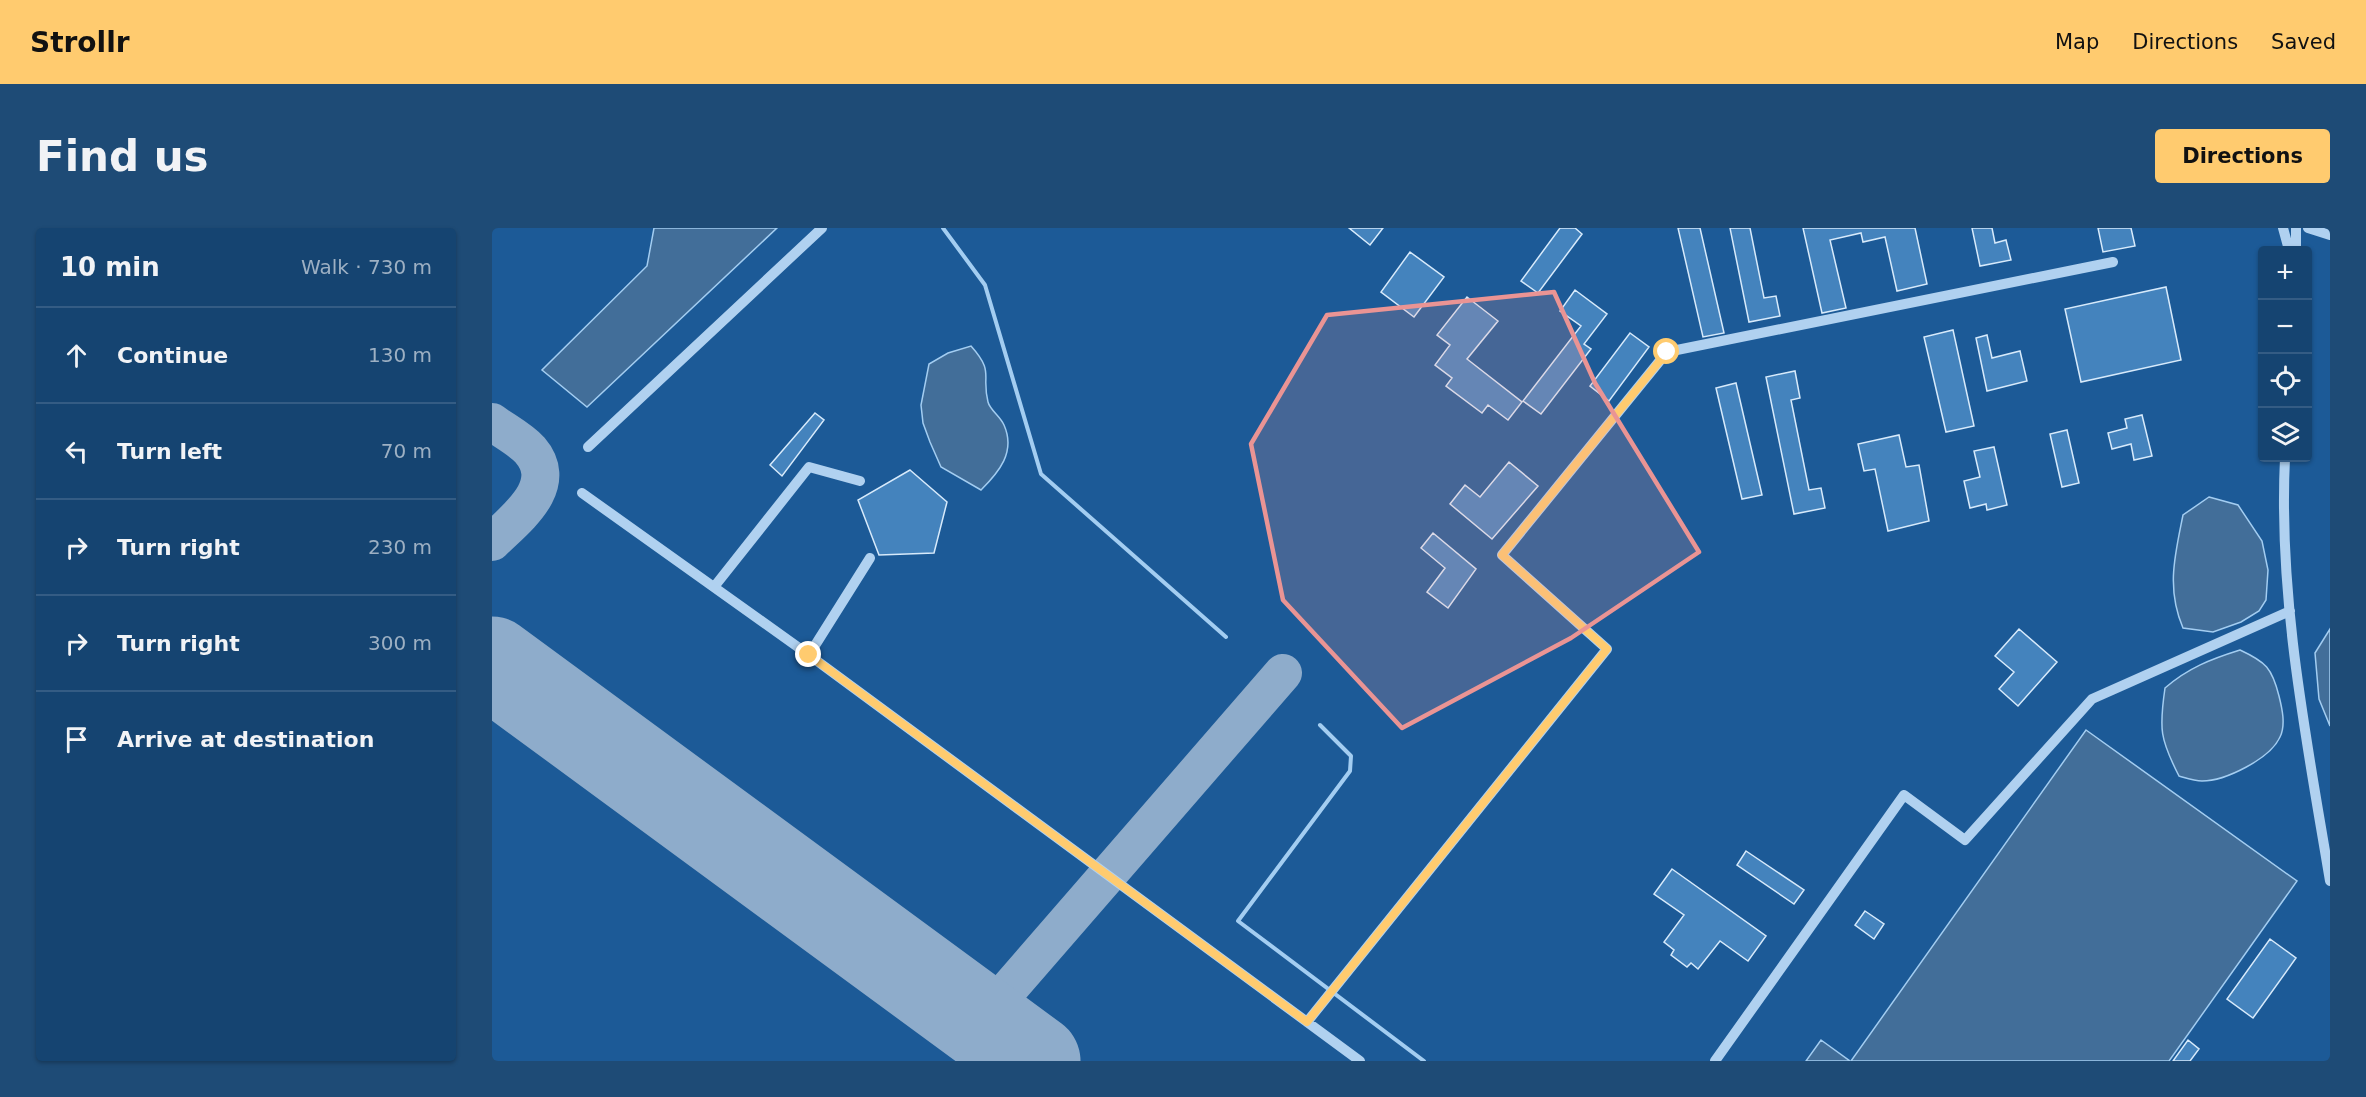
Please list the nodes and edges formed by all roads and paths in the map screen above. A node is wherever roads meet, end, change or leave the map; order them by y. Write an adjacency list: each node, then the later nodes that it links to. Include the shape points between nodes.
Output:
1 (822, 228): 9 (street)
2 (2283, 228): 6 (street)
3 (2296, 228): 7 (street)
4 (2308, 228): 5 (street)
5 (2330, 235)
6 (2290, 246)
7 (2292, 246)
8 (2113, 262): 18 (street, via 1667,352 1502,555 1607,649)
9 (588, 447)
10 (2285, 462): 15 (street, via 2283,503)
11 (860, 482): 14 (street, via 809,467)
12 (582, 493): 14 (street)
13 (870, 558): 16 (street)
14 (714, 587): 16 (street)
15 (2290, 611): 17 (street); 20 (street, via 2092,699 1965,840 1905,795)
16 (809, 655): 18 (street)
17 (2330, 881)
18 (1307, 1022): 19 (street)
19 (1360, 1061)
20 (1715, 1061)

